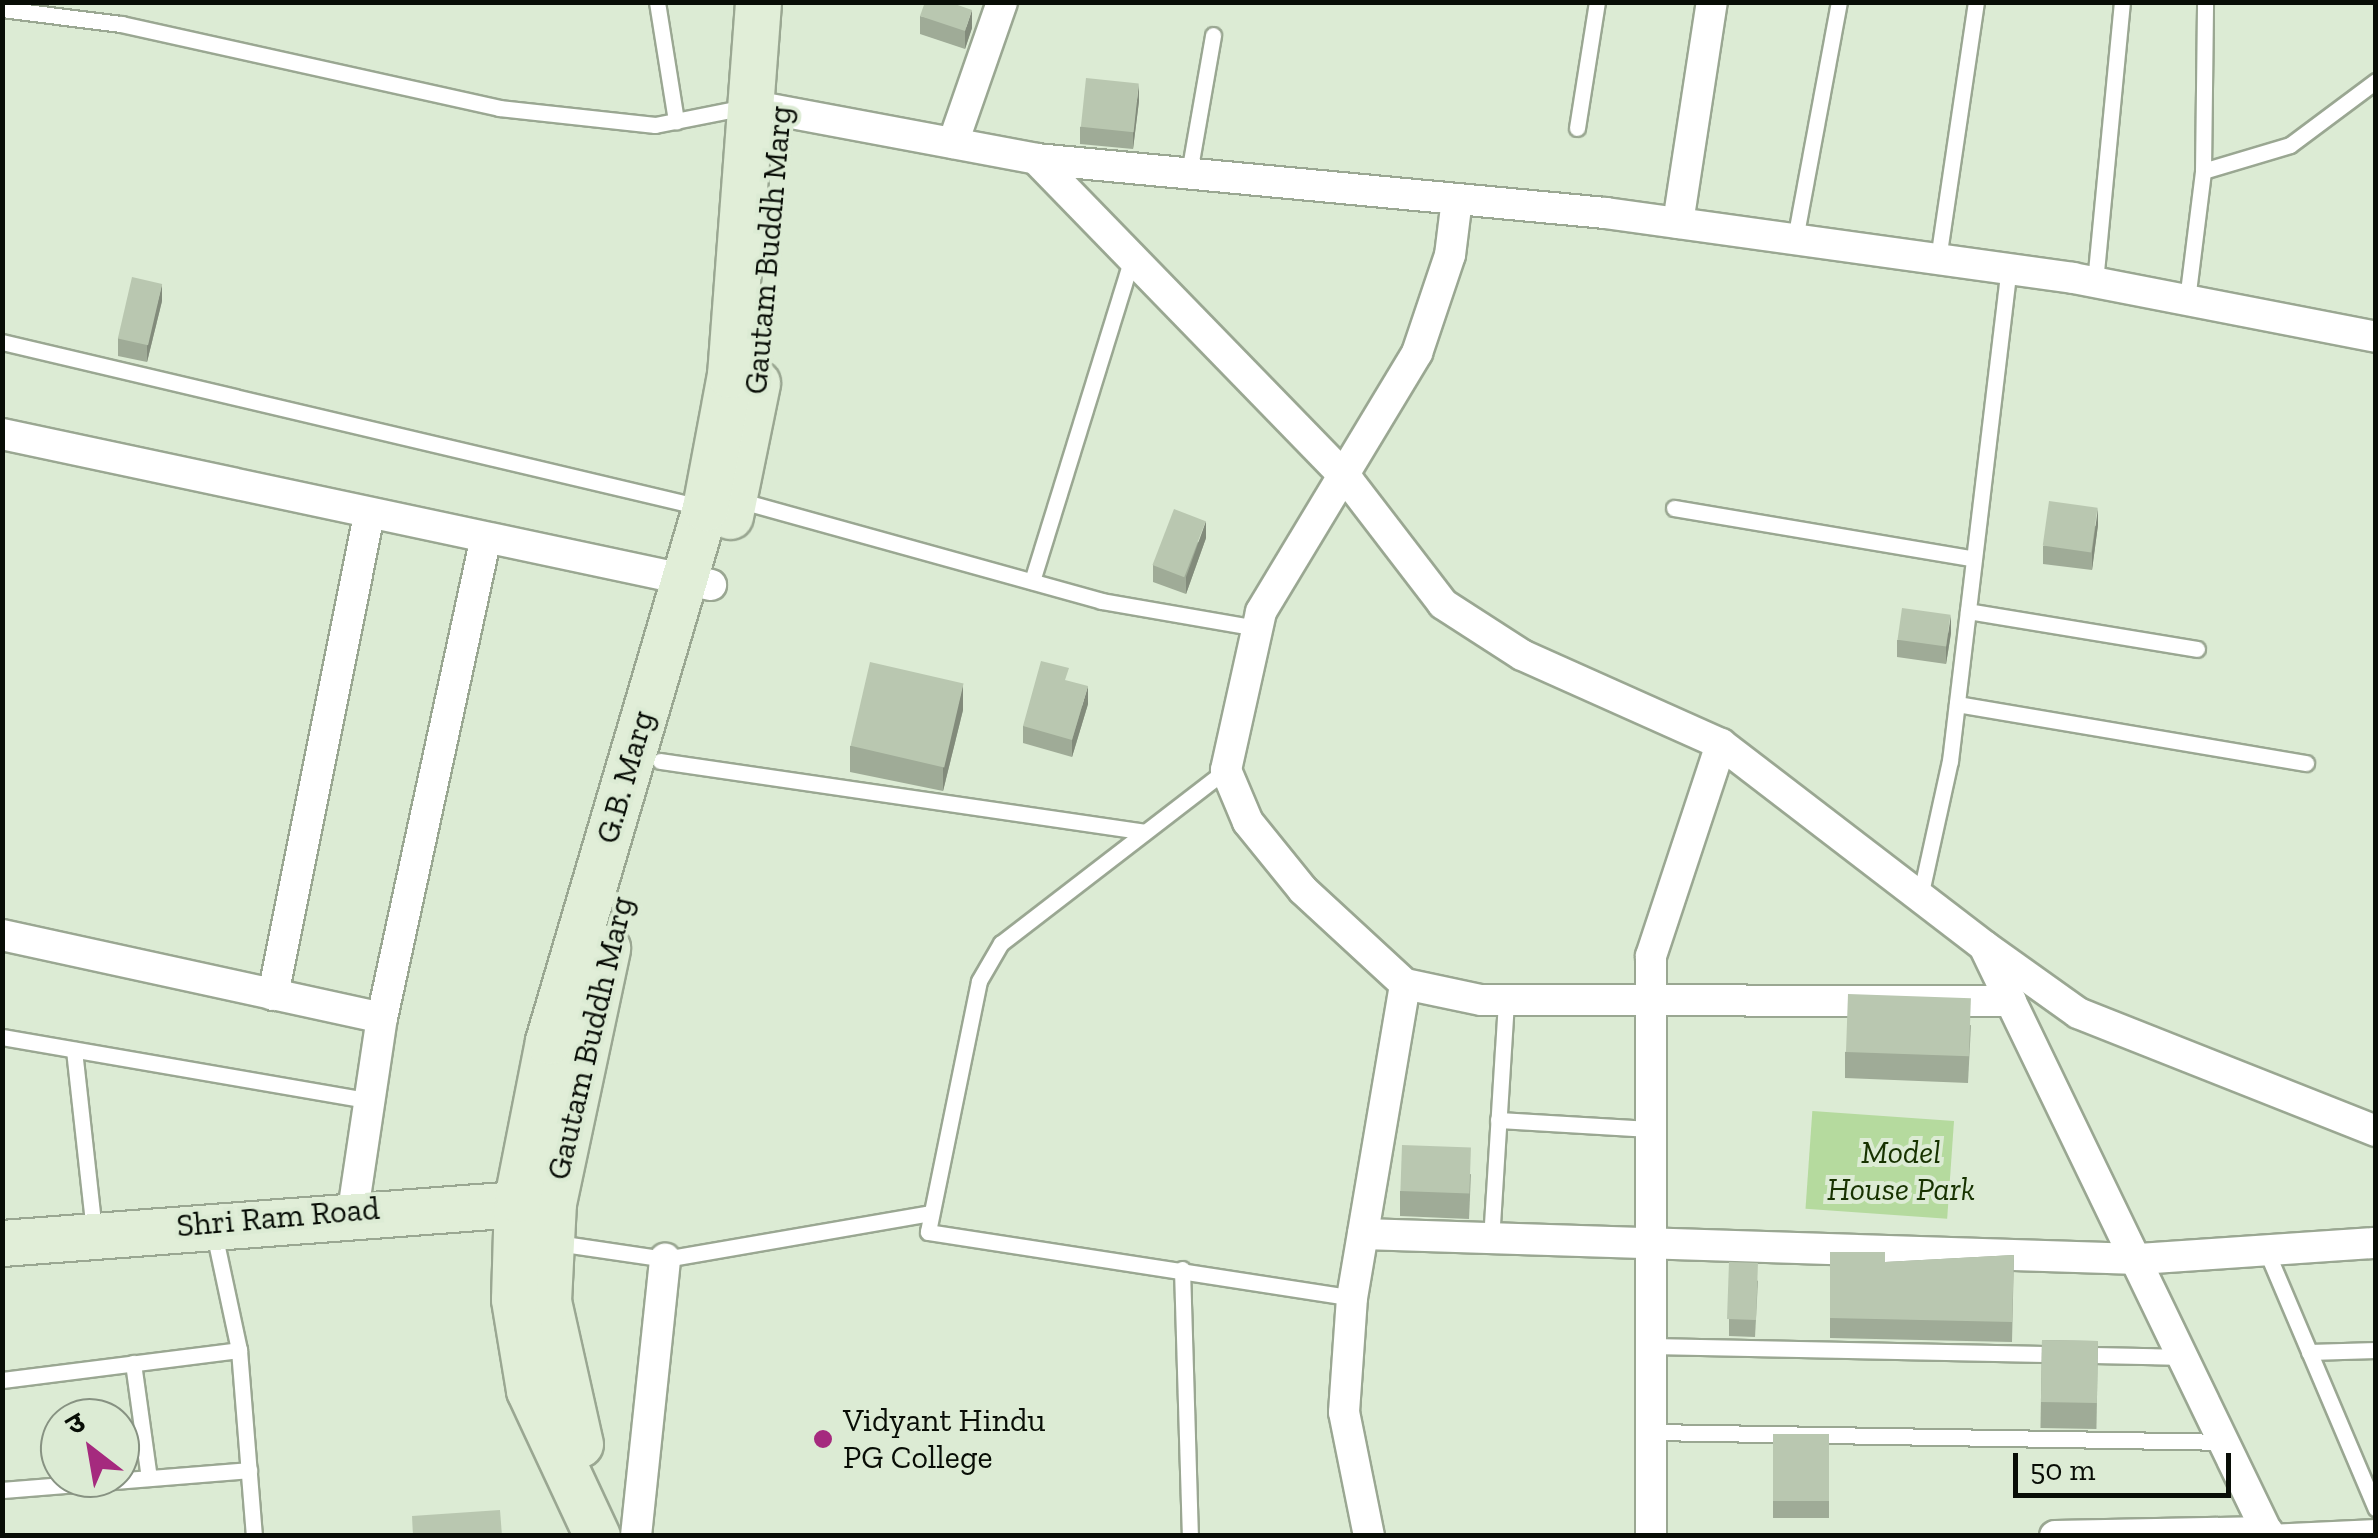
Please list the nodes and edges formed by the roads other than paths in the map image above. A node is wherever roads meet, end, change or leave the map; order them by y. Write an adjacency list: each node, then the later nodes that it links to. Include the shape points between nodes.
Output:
1 (657, 2): 15 (lane)
2 (758, 2): 14 (street, G.B. Marg)
3 (786, 2): 14 (street, Gautam Buddh Marg)
4 (1002, 2): 17 (street)
5 (1597, 2): 16 (lane)
6 (1712, 2): 22 (street)
7 (1839, 2): 23 (lane)
8 (1976, 2): 25 (lane)
9 (2122, 2): 27 (lane)
10 (2205, 2): 19 (lane)
11 (2, 9): 15 (lane, via 121,24 499,108)
12 (1213, 35): 20 (lane)
13 (2376, 81): 19 (lane, via 2290,145)
14 (768, 108): 15 (lane); 17 (street); 33 (street, G.B. Marg, via 730,375)
15 (676, 121)
16 (1577, 128)
17 (953, 143): 18 (street)
18 (1036, 159): 20 (street); 24 (street)
19 (2203, 170): 28 (lane)
20 (1189, 173): 21 (street)
21 (1457, 199): 22 (street); 32 (street, via 1450,256 1418,353)
22 (1678, 223): 23 (street)
23 (1795, 239): 25 (street)
24 (1132, 258): 32 (street); 38 (lane)
25 (1938, 259): 26 (street)
26 (2009, 269): 27 (street); 37 (lane)
27 (2094, 282): 28 (street)
28 (2187, 300): 29 (street)
29 (2376, 337)
30 (2, 342): 33 (lane)
31 (2, 434): 35 (street)
32 (1348, 480): 41 (street); 44 (street, via 1443,604 1522,655)
33 (720, 503): 38 (lane); 39 (street, G.B. Marg)
34 (1674, 508): 37 (lane)
35 (369, 515): 36 (street); 53 (street)
36 (486, 539): 39 (street); 57 (street)
37 (1974, 559): 40 (lane)
38 (1032, 581): 41 (lane)
39 (697, 582): 45 (street, Gautam Buddh Marg); 66 (street, G.B. Marg, via 548,1041)
40 (1968, 612): 42 (lane); 43 (lane)
41 (1258, 628): 47 (street)
42 (2197, 649)
43 (1957, 704): 46 (lane); 49 (lane)
44 (1721, 744): 49 (street); 55 (street, via 1651,956)
45 (660, 761): 48 (lane); 66 (street, Gautam Buddh Marg, via 592,999)
46 (2306, 763)
47 (1226, 770): 48 (lane); 52 (street, via 1248,822 1303,890)
48 (1145, 832): 65 (lane, via 1002,943 980,981)
49 (1920, 897): 51 (street)
50 (2, 936): 53 (street)
51 (1984, 946): 56 (street); 63 (street, via 2078,1013)
52 (1405, 984): 54 (street); 69 (street)
53 (273, 996): 57 (street)
54 (1506, 999): 55 (street); 61 (lane)
55 (1651, 1000): 56 (street); 62 (street)
56 (2011, 1001): 76 (street)
57 (382, 1018): 60 (street)
58 (2, 1037): 59 (lane)
59 (74, 1050): 60 (lane); 68 (lane)
60 (371, 1101): 64 (street)
61 (1498, 1120): 62 (lane); 70 (lane)
62 (1651, 1129): 73 (street)
63 (2376, 1131)
64 (353, 1210): 66 (street, Shri Ram Road); 67 (street, Shri Ram Road)
65 (930, 1213): 75 (lane); 77 (lane, via 928,1232)
66 (541, 1214): 75 (lane); 95 (street, G.B. Marg, via 514,1298 529,1390); 96 (street, Gautam Buddh Marg, via 563,1397 596,1486)
67 (212, 1223): 68 (street, Shri Ram Road); 80 (lane)
68 (94, 1231): 71 (street, Shri Ram Road)
69 (1362, 1234): 70 (street); 78 (street)
70 (1491, 1240): 73 (street)
71 (2, 1242)
72 (2376, 1243): 74 (street)
73 (1651, 1244): 76 (street); 79 (street)
74 (2266, 1250): 76 (street); 82 (lane)
75 (665, 1259): 97 (street)
76 (2139, 1259): 83 (street)
77 (1182, 1270): 78 (lane); 98 (lane)
78 (1352, 1298): 99 (street, via 1344,1412)
79 (1650, 1346): 83 (lane); 86 (street)
80 (240, 1350): 84 (lane); 88 (lane)
81 (2376, 1350): 82 (lane)
82 (2309, 1352): 91 (lane)
83 (2188, 1356): 87 (street)
84 (134, 1363): 85 (lane); 89 (lane)
85 (2, 1380)
86 (1651, 1432): 87 (lane); 100 (street)
87 (2230, 1442): 93 (street)
88 (249, 1470): 89 (lane); 94 (lane)
89 (149, 1478): 90 (lane)
90 (2, 1490)
91 (2376, 1509)
92 (2376, 1528): 93 (lane)
93 (2269, 1534): 101 (street)
94 (254, 1536)
95 (597, 1536)
96 (628, 1536)
97 (636, 1536)
98 (1190, 1536)
99 (1369, 1536)
100 (1651, 1536)
101 (2055, 1536)

